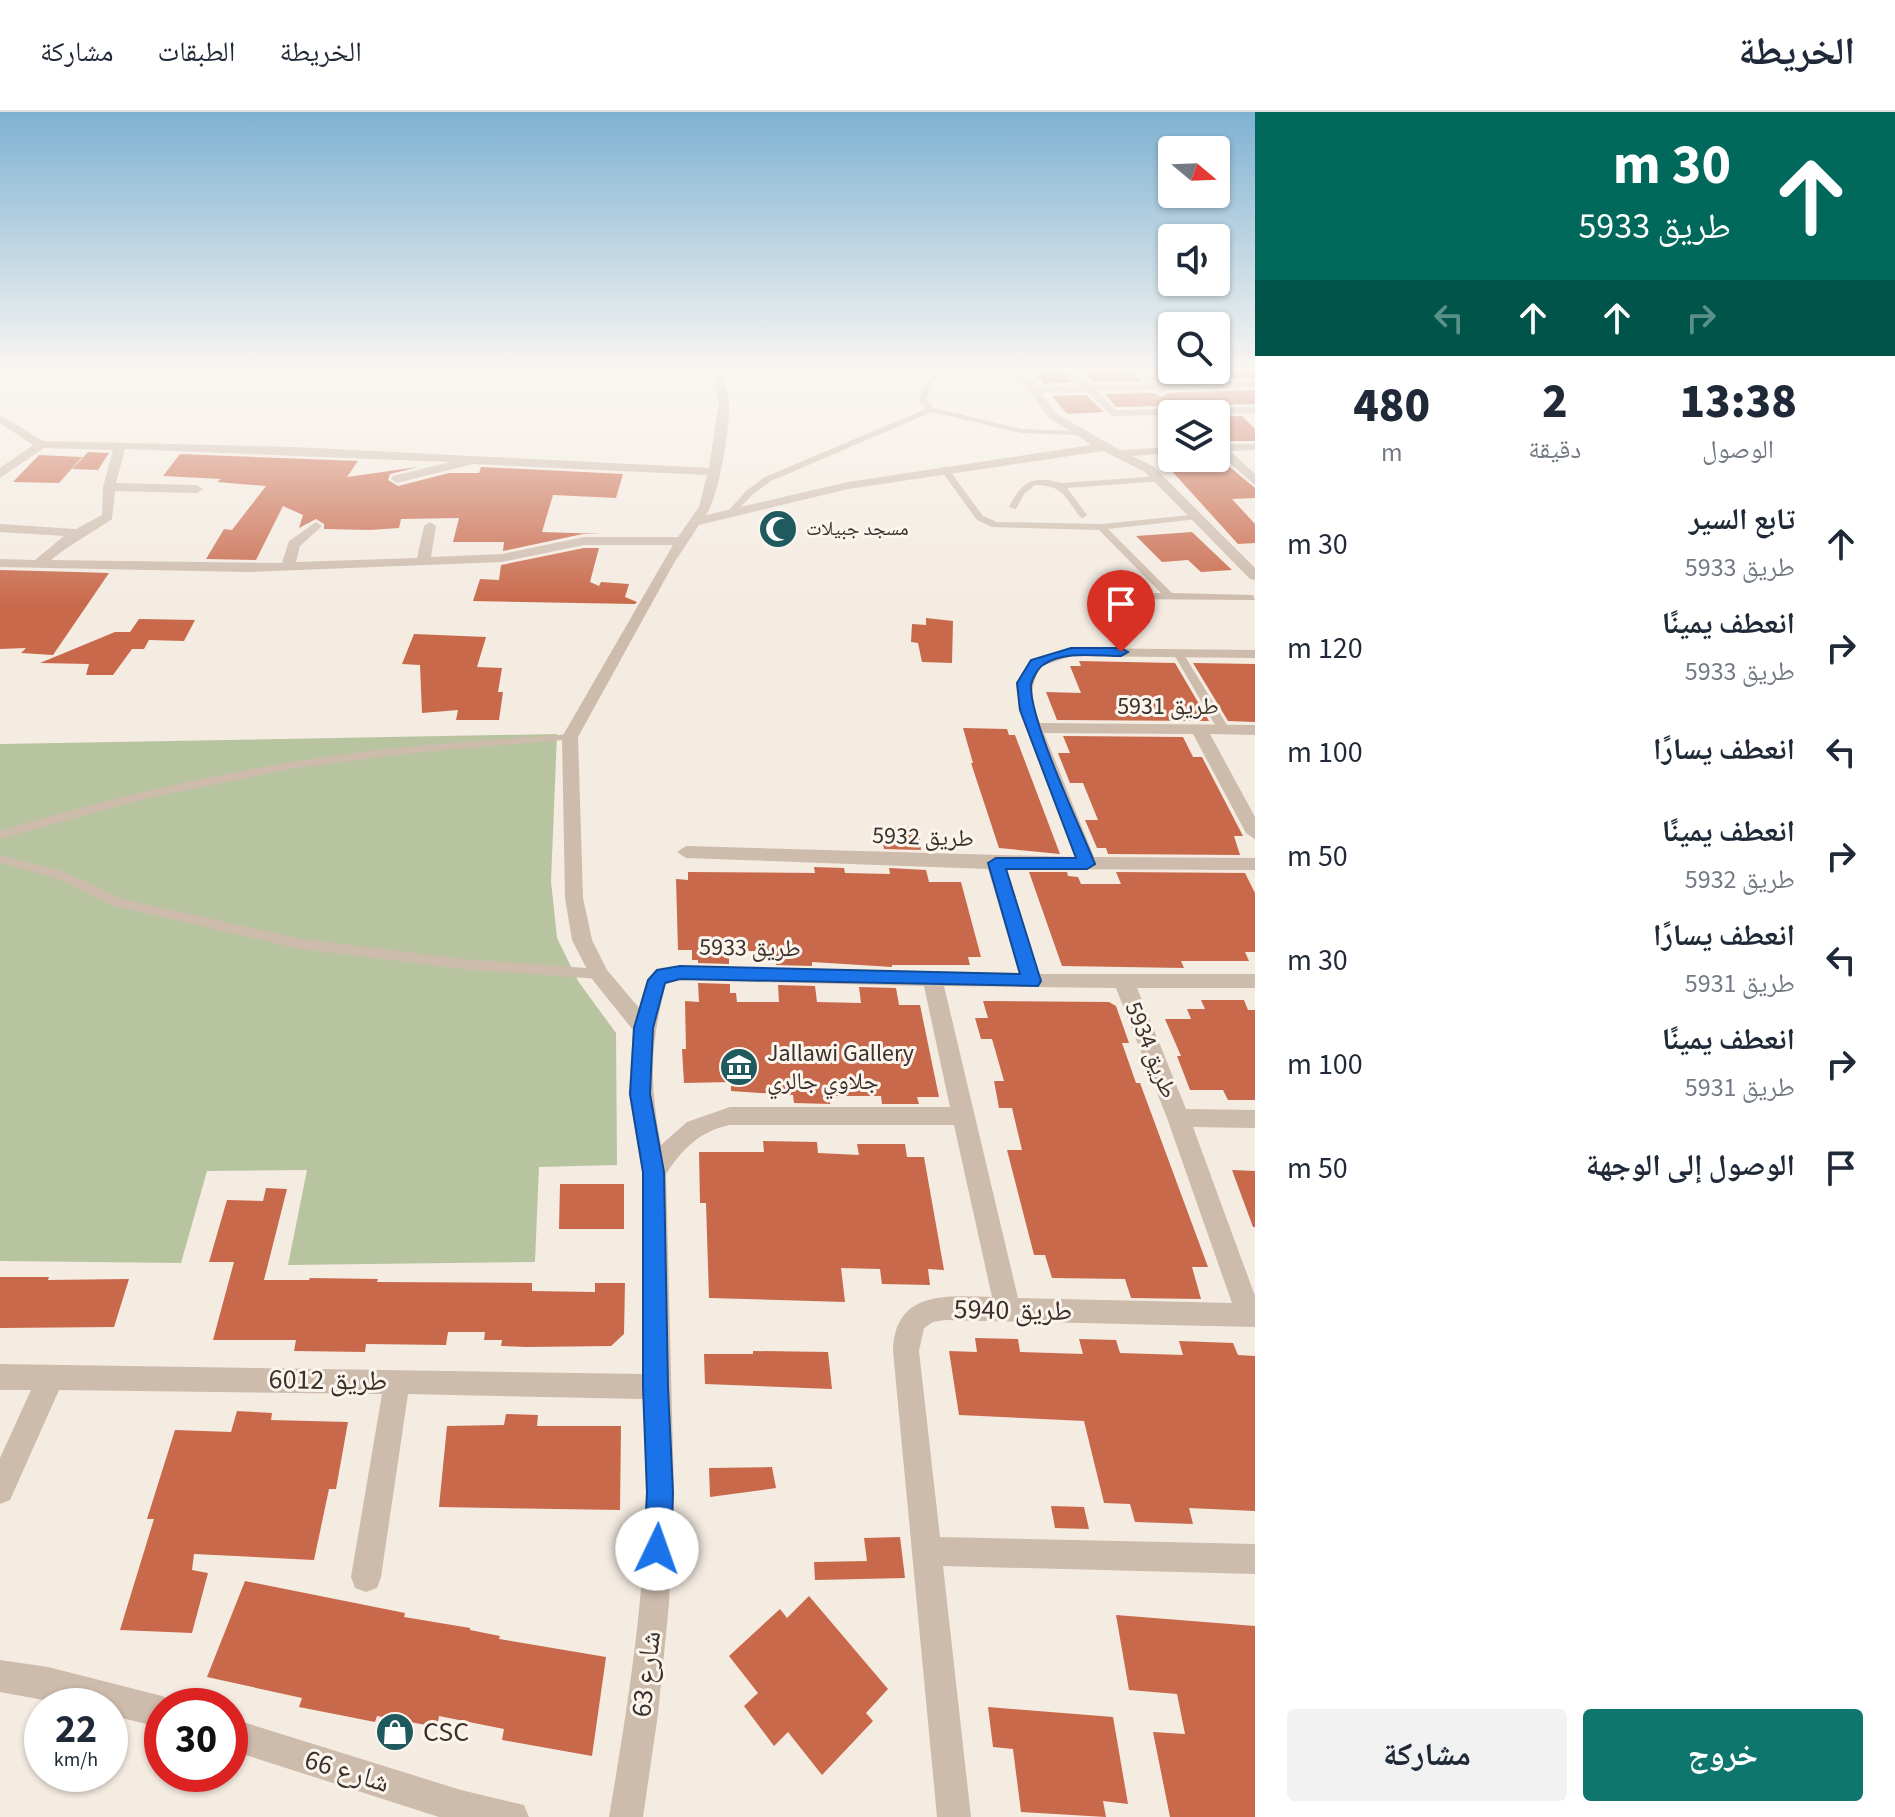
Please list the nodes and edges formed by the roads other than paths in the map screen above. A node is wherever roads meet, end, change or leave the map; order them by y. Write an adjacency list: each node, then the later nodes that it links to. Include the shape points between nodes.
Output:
1 (41, 445): 16 (street)
2 (118, 445): 21 (street)
3 (138, 446): 13 (street)
4 (718, 446): 15 (street)
5 (847, 446): 24 (lane, via 768,479)
6 (1101, 446): 7 (street)
7 (1104, 447): 11 (street); 14 (street)
8 (1230, 447): 9 (street)
9 (1255, 447)
10 (1158, 451): 11 (street)
11 (1119, 453): 19 (street)
12 (1230, 457): 17 (street)
13 (473, 460): 15 (street); 18 (street)
14 (944, 469): 24 (street); 30 (lane, via 987,523)
15 (714, 472): 27 (street)
16 (0, 474)
17 (1253, 477)
18 (397, 479)
19 (1161, 479): 20 (lane); 26 (street)
20 (1061, 486): 23 (lane, via 1033,482); 25 (lane)
21 (109, 487): 22 (street); 32 (street, via 108,516)
22 (197, 489)
23 (1013, 507)
24 (732, 511): 27 (street)
25 (1083, 515)
26 (1198, 516): 30 (lane); 34 (street)
27 (696, 522): 33 (street)
28 (316, 526): 39 (street, via 294,544)
29 (430, 526): 36 (street)
30 (1101, 527): 41 (lane)
31 (0, 528): 32 (street)
32 (76, 533): 38 (street)
33 (680, 541): 36 (street, via 584,541 502,558); 50 (street)
34 (1232, 553): 35 (street); 40 (street)
35 (1255, 553)
36 (423, 562): 39 (street)
37 (0, 563): 38 (street)
38 (37, 565): 39 (street)
39 (288, 566)
40 (1255, 576)
41 (1169, 596): 42 (lane); 43 (lane)
42 (1116, 597)
43 (1253, 598)
44 (1178, 653): 45 (street); 46 (street, via 1071,652 1035,663 1023,696); 48 (lane)
45 (1255, 654)
46 (1034, 728): 47 (street, طريق 5931); 56 (street)
47 (1199, 730): 48 (street, طريق 5931); 51 (street)
48 (1224, 730): 49 (street, طريق 5931)
49 (1255, 730)
50 (570, 737): 52 (lane, via 389,752 212,779); 58 (street, via 574,898 582,940)
51 (1255, 833)
52 (0, 835)
53 (686, 852): 55 (street, طريق 5932)
54 (0, 859): 58 (lane, via 57,874 119,903 301,944)
55 (996, 863): 56 (street, طريق 5932); 60 (street)
56 (1087, 864): 57 (street, طريق 5932)
57 (1255, 864)
58 (599, 974): 63 (street)
59 (932, 978): 60 (street, طريق 5933); 63 (street, طريق 5933, via 671,973 657,980); 64 (street)
60 (1031, 981): 62 (street, طريق 5933)
61 (1255, 981): 62 (street, طريق 5933)
62 (1124, 982): 65 (street, طريق 5934)
63 (644, 1028): 67 (street, طريق 5933, via 640,1094)
64 (966, 1116): 67 (street, via 709,1118 672,1144); 68 (street)
65 (1178, 1118): 66 (street, طريق 5934); 69 (street, طريق 5934)
66 (1255, 1119)
67 (654, 1172): 73 (street, طريق 5933)
68 (1008, 1310): 69 (street, طريق 5940); 75 (street, طريق 5940, via 927,1310 913,1319 905,1334)
69 (1252, 1315)
70 (0, 1377): 71 (street, طريق 6012)
71 (51, 1377): 72 (street, طريق 6012); 74 (street)
72 (397, 1381): 73 (street, طريق 6012); 77 (street)
73 (656, 1387): 82 (street, شارع 63, via 660,1493 654,1604)
74 (0, 1490)
75 (926, 1551): 76 (street); 83 (street, طريق 5940)
76 (1255, 1559)
77 (366, 1577)
78 (0, 1676): 79 (street)
79 (144, 1707)
80 (248, 1740): 81 (street, شارع 66, via 461,1807)
81 (512, 1817)
82 (626, 1817)
83 (954, 1817)

